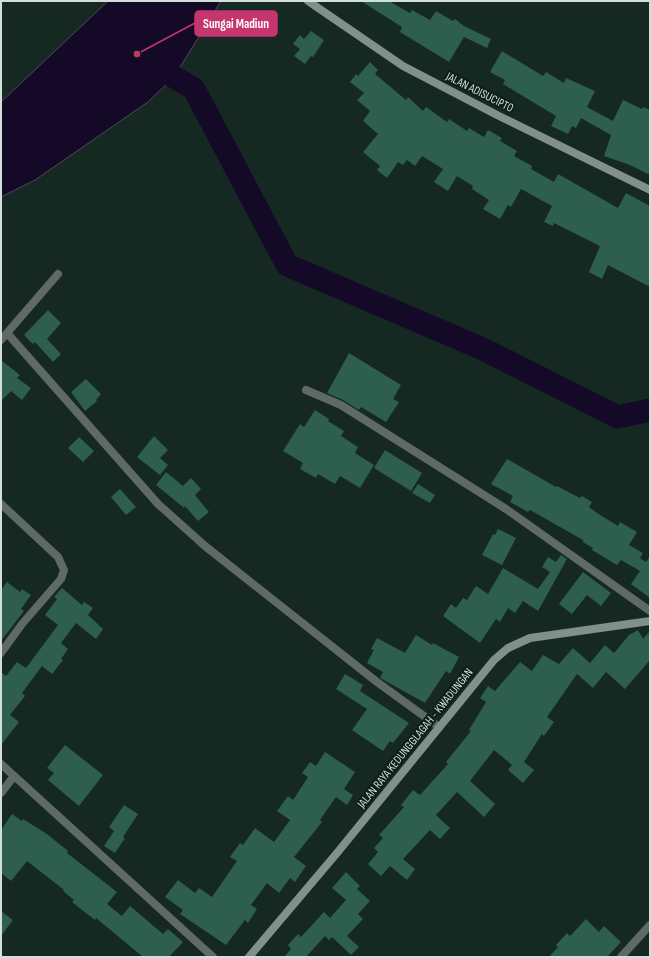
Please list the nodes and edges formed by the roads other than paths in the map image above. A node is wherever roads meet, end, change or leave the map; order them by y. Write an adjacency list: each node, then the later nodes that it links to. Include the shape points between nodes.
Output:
1 (313, 2): 2 (main road, JALAN ADISUCIPTO, via 403,66 506,120)
2 (650, 190)
3 (58, 274): 4 (street)
4 (7, 333): 5 (street); 11 (street, via 158,504 204,546 377,682)
5 (1, 340)
6 (306, 390): 8 (street, via 341,405 506,509)
7 (1, 504): 10 (street, via 58,557 64,570 61,579)
8 (650, 611)
9 (650, 621): 11 (main road, JALAN RAYA KEDUNGGLAGAH - KWADUNGAN, via 530,638 508,648 485,669)
10 (1, 653)
11 (440, 727): 17 (main road, JALAN RAYA KEDUNGGLAGAH - KWADUNGAN)
12 (1, 764): 13 (street)
13 (14, 776): 14 (street); 16 (street)
14 (1, 793)
15 (650, 925): 18 (street)
16 (213, 957)
17 (249, 957)
18 (621, 957)

